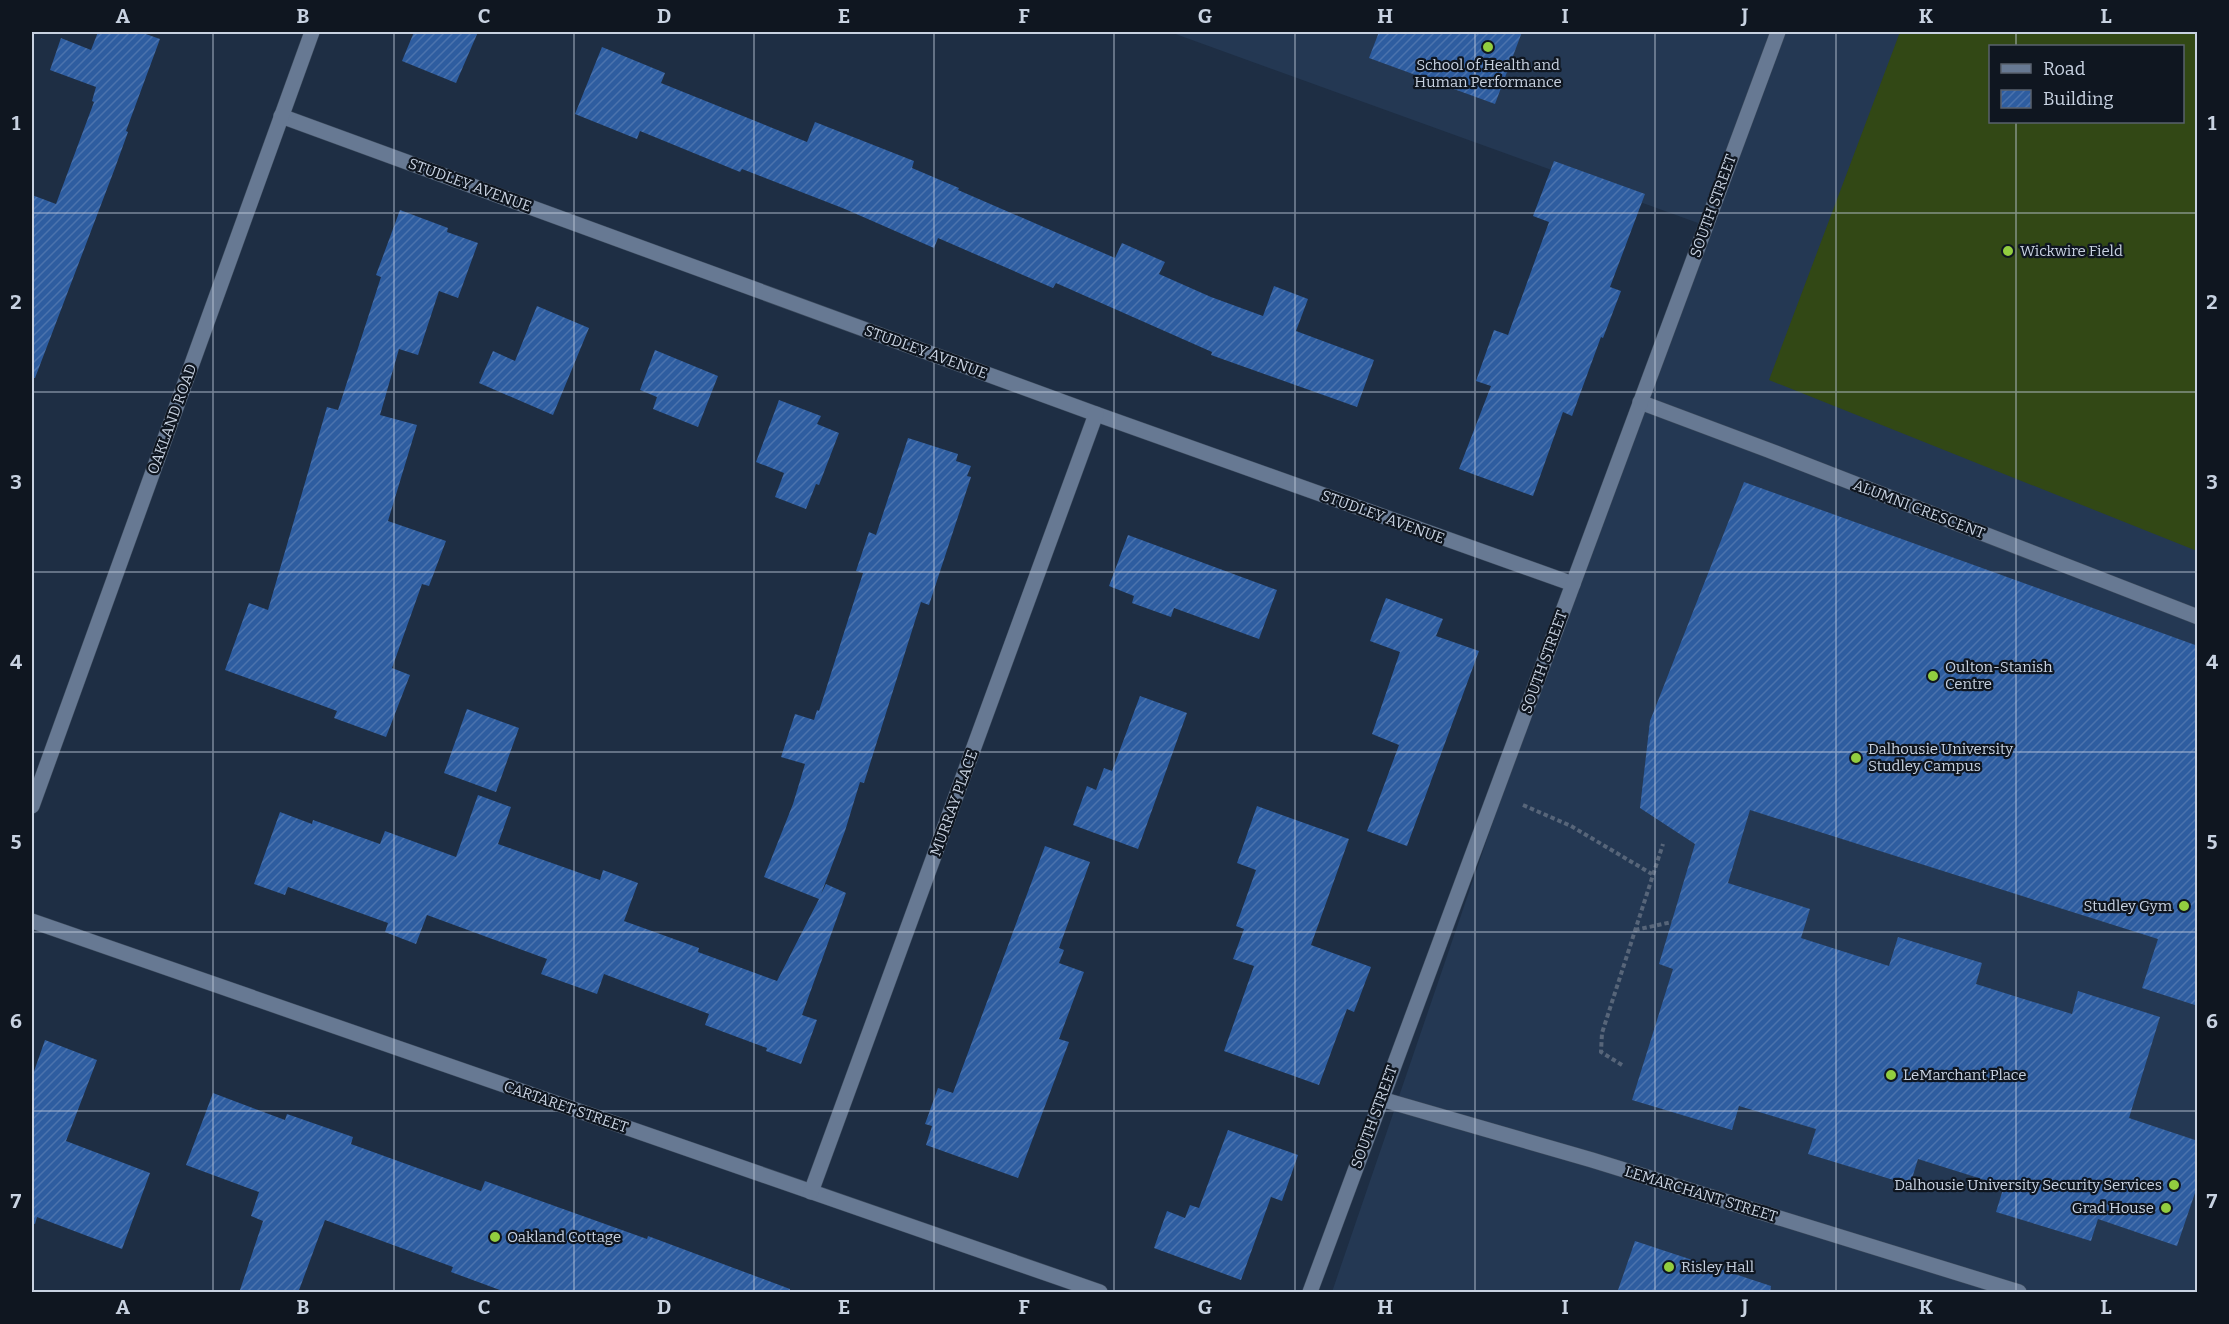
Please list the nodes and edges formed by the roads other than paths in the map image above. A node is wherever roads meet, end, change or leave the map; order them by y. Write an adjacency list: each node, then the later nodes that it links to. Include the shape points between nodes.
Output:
1 (312, 32): 3 (street, OAKLAND ROAD)
2 (1778, 32): 4 (street, SOUTH STREET)
3 (281, 116): 5 (street, STUDLEY AVENUE); 8 (street, OAKLAND ROAD)
4 (1640, 402): 6 (street, SOUTH STREET); 7 (street, ALUMNI CRESCENT)
5 (1096, 414): 6 (street, STUDLEY AVENUE); 11 (street, MURRAY PLACE)
6 (1573, 584): 10 (street, SOUTH STREET)
7 (2198, 618)
8 (32, 806)
9 (32, 921): 11 (street, CARTARET STREET)
10 (1381, 1099): 13 (street, SOUTH STREET); 14 (street, LEMARCHANT STREET, via 1593,1160)
11 (811, 1192): 12 (street, CARTARET STREET)
12 (1100, 1293)
13 (1310, 1293)
14 (2019, 1293)

